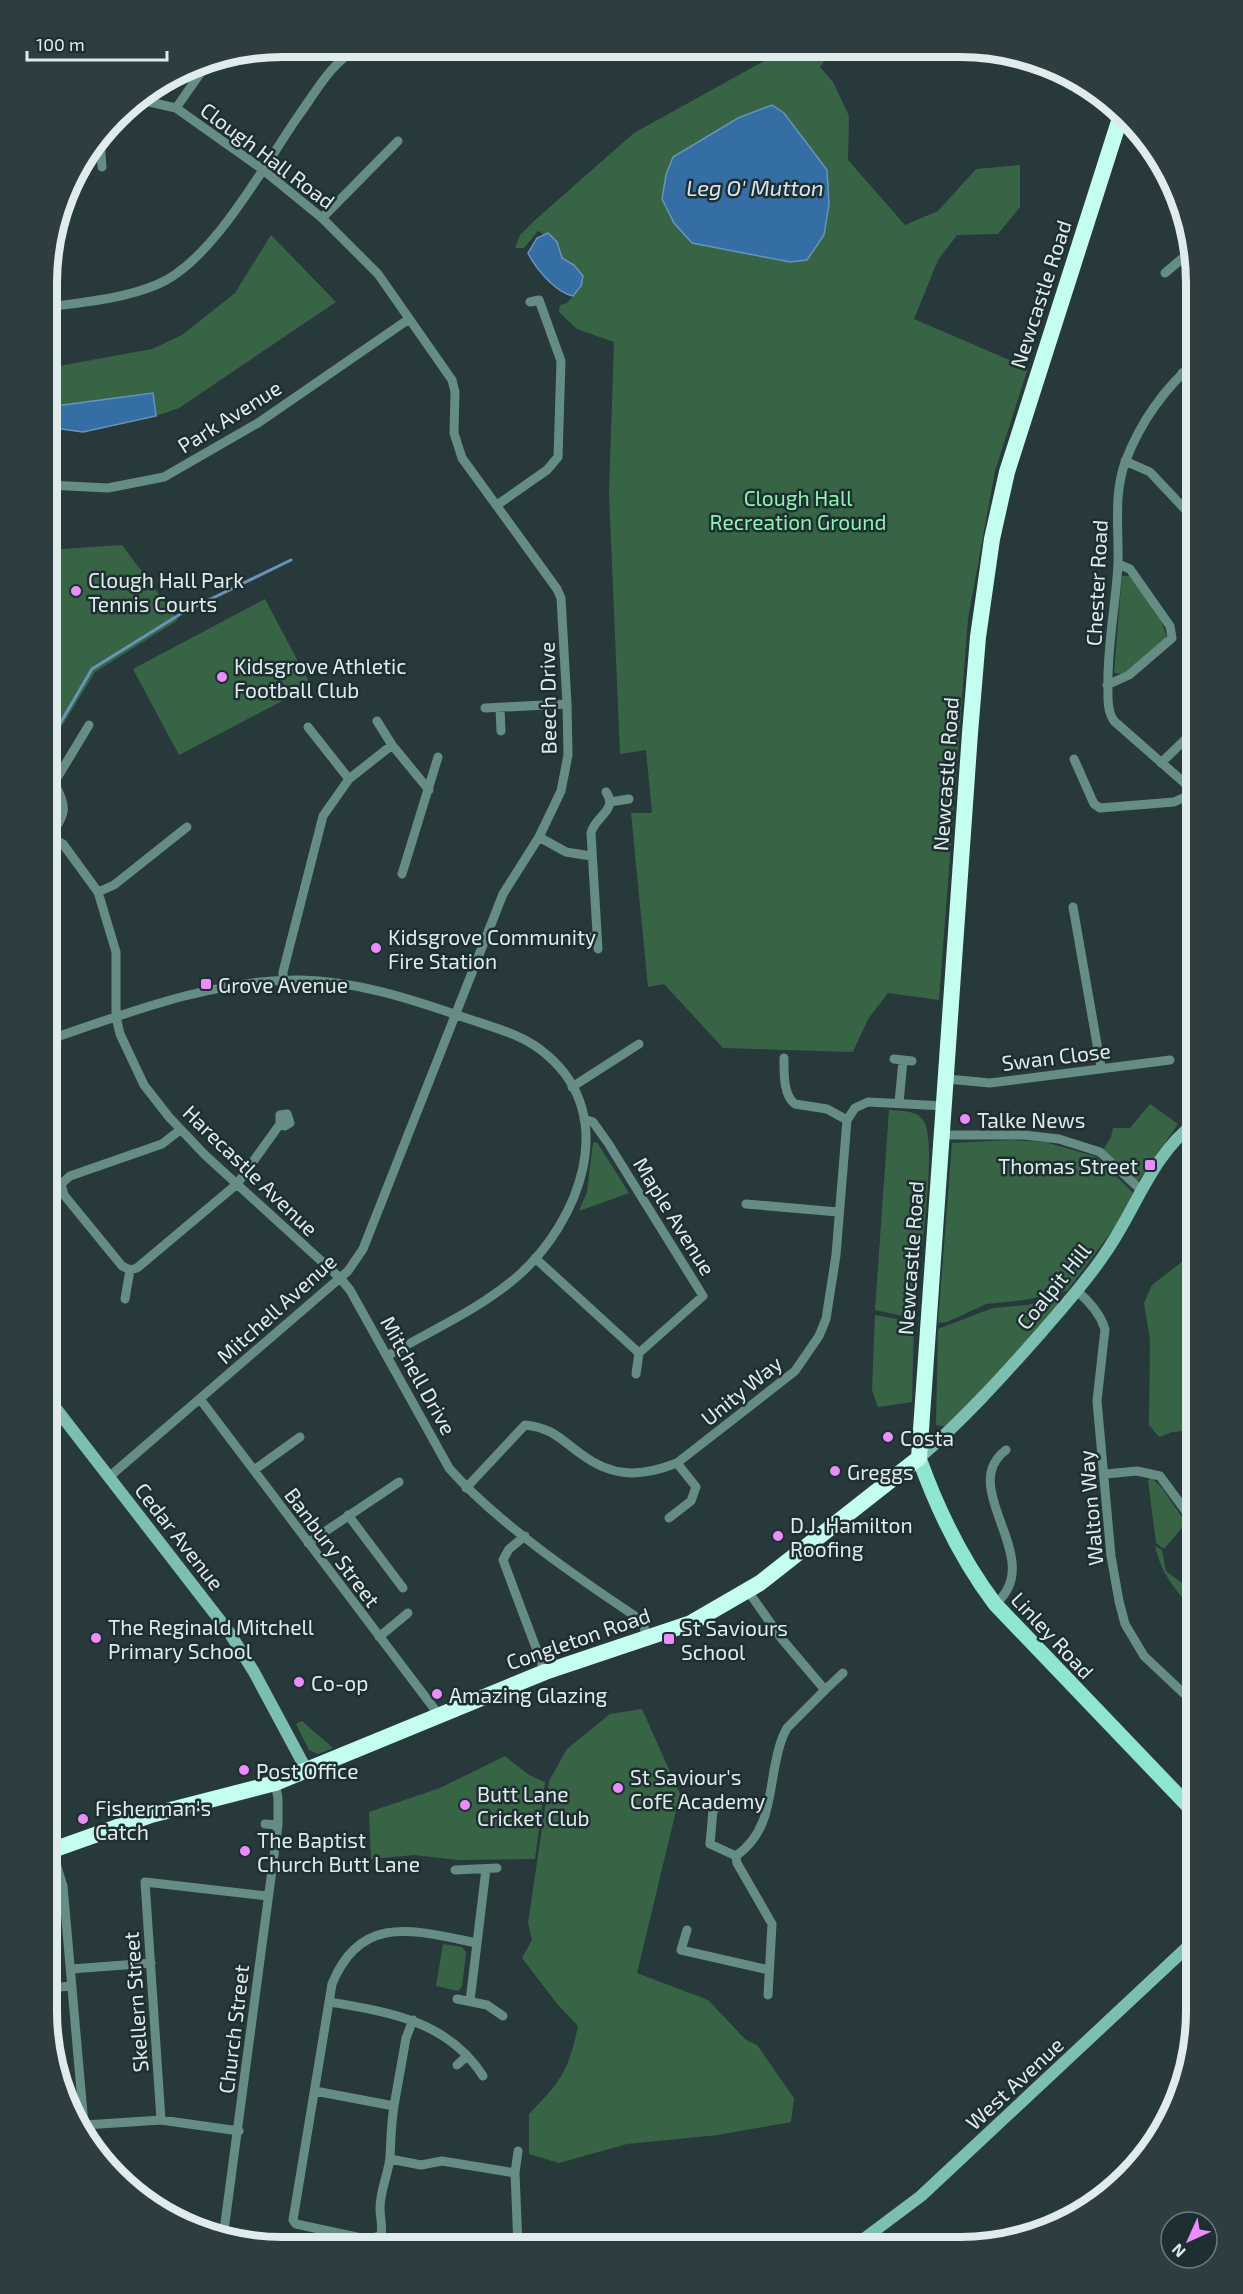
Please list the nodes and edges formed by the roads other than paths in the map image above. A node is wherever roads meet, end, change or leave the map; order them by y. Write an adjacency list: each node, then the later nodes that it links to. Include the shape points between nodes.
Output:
1 (348, 57): 9 (street, via 324,78)
2 (201, 72): 4 (street)
3 (148, 102): 4 (street, Clough Hall Road)
4 (176, 108): 9 (street, Clough Hall Road)
5 (1119, 122): 66 (highway, Newcastle Road, via 1023,415 992,539 978,636)
6 (398, 141): 10 (street)
7 (101, 149): 8 (street)
8 (102, 167)
9 (262, 169): 10 (street, Clough Hall Road); 14 (street, via 210,244 174,277 136,293)
10 (322, 218): 15 (street, Clough Hall Road, via 378,274)
11 (1184, 257): 12 (street)
12 (1165, 273)
13 (530, 303): 21 (street, via 539,300 561,361 558,457 547,470)
14 (57, 306)
15 (409, 319): 20 (street, Park Avenue, via 258,423 164,477 108,488); 21 (street, Beech Drive, via 452,381 456,446)
16 (1186, 370): 17 (street, Chester Road)
17 (1182, 373): 18 (street); 19 (street, Chester Road, via 1144,419)
18 (1186, 378)
19 (1125, 461): 22 (street, via 1150,472); 23 (street, Chester Road, via 1118,488)
20 (57, 485)
21 (497, 505): 25 (street, Beech Drive, via 561,598)
22 (1186, 510)
23 (1118, 564): 24 (street, Chester Road); 24 (street, via 1130,569 1170,626 1172,638 1129,675)
24 (1107, 685): 36 (street, Chester Road, via 1110,715)
25 (567, 704): 27 (street); 48 (street, Beech Drive, via 567,754 561,791)
26 (485, 708): 27 (street)
27 (500, 708): 31 (street)
28 (377, 721): 33 (street)
29 (89, 725): 37 (street)
30 (308, 727): 38 (street)
31 (501, 730)
32 (1186, 739): 36 (street)
33 (392, 745): 38 (street); 41 (street)
34 (438, 757): 41 (street)
35 (1074, 759): 43 (street, via 1094,804 1100,808 1174,802)
36 (1161, 763): 39 (street, Chester Road)
37 (57, 778)
38 (349, 779): 57 (street, via 323,816)
39 (1186, 784)
40 (57, 790): 46 (street, via 65,809)
41 (429, 790): 51 (street)
42 (606, 792): 45 (street)
43 (1186, 797)
44 (629, 799): 45 (street)
45 (610, 802): 50 (street, via 606,813 592,827)
46 (57, 826)
47 (187, 827): 52 (street, via 114,885)
48 (539, 837): 50 (street, via 566,852); 58 (street, Beech Drive, via 503,894)
49 (57, 841): 52 (street)
50 (591, 856): 54 (street)
51 (402, 874)
52 (98, 892): 59 (street, via 116,952)
53 (1073, 907): 65 (street)
54 (597, 937): 55 (street); 56 (street)
55 (544, 938)
56 (598, 949)
57 (283, 981): 58 (street, via 326,982 374,990); 59 (street, via 195,993)
58 (454, 1014): 67 (street, via 530,1042 548,1055); 68 (street, Beech Drive)
59 (116, 1017): 60 (street); 75 (street, Harecastle Avenue, via 130,1059 144,1085)
60 (57, 1037)
61 (639, 1044): 67 (street)
62 (903, 1060): 69 (street)
63 (1170, 1060): 65 (street, Swan Close)
64 (794, 1065): 72 (street, via 784,1063 790,1101 832,1111)
65 (1101, 1067): 66 (street, Swan Close, via 990,1083)
66 (947, 1079): 70 (highway, Newcastle Road)
67 (573, 1087): 71 (street)
68 (424, 1092): 85 (street, Mitchell Avenue, via 363,1249)
69 (899, 1103): 70 (street); 72 (street, via 861,1104)
70 (945, 1106): 76 (highway, Newcastle Road)
71 (584, 1119): 83 (street, via 585,1150 576,1198 560,1228); 88 (street, Maple Avenue, via 593,1122 608,1143 704,1296)
72 (847, 1120): 82 (street, Unity Way)
73 (280, 1124): 79 (street)
74 (1186, 1129): 80 (street, Coalpit Hill, via 1159,1161)
75 (180, 1130): 78 (street, via 162,1144 70,1176); 79 (street, Harecastle Avenue)
76 (942, 1136): 80 (street, via 1024,1135 1059,1139 1100,1152); 93 (highway, Newcastle Road)
77 (57, 1183): 78 (street)
78 (61, 1184): 84 (street, via 64,1195 122,1266)
79 (237, 1184): 84 (street); 85 (street, Harecastle Avenue)
80 (1142, 1191): 86 (street, Coalpit Hill, via 1106,1253)
81 (746, 1204): 82 (street)
82 (838, 1212): 98 (street, Unity Way, via 836,1255 826,1319 819,1336 795,1371)
83 (535, 1258): 88 (street); 89 (street, via 488,1298)
84 (130, 1270): 87 (street)
85 (340, 1278): 89 (street, Mitchell Drive); 91 (street, Mitchell Avenue)
86 (1077, 1291): 95 (street, Coalpit Hill, via 964,1419); 100 (street, Walton Way, via 1102,1318 1105,1329 1097,1401)
87 (125, 1299)
88 (639, 1353): 90 (street)
89 (389, 1355): 103 (street, Mitchell Drive, via 449,1468)
90 (636, 1374)
91 (200, 1399): 99 (street, Banbury Street); 101 (street, Mitchell Avenue)
92 (57, 1410): 101 (street, Cedar Avenue)
93 (921, 1428): 95 (street); 97 (highway, Newcastle Road)
94 (300, 1437): 99 (street)
95 (943, 1437): 97 (street, Coalpit Hill)
96 (1006, 1450): 111 (street, via 993,1462 990,1488 1008,1544 1012,1581 1004,1597)
97 (919, 1458): 110 (highway, Congleton Road); 111 (main road, Linley Road, via 947,1527 977,1581)
98 (677, 1463): 103 (street, Unity Way, via 658,1471 628,1475 596,1464 543,1427 525,1425); 106 (street, via 696,1487 691,1501)
99 (254, 1470): 108 (street, Banbury Street)
100 (1106, 1474): 104 (street, via 1137,1471 1160,1476); 118 (street, Walton Way, via 1112,1556 1125,1624 1144,1656)
101 (109, 1477): 120 (street, Cedar Avenue, via 229,1632)
102 (399, 1482): 105 (street)
103 (466, 1488): 107 (street, Mitchell Drive)
104 (1186, 1512)
105 (348, 1515): 108 (street); 109 (street)
106 (669, 1518)
107 (525, 1536): 114 (street, Mitchell Drive, via 638,1618); 115 (street, via 502,1560)
108 (308, 1544): 113 (street, Banbury Street)
109 (403, 1588)
110 (748, 1591): 114 (highway, Congleton Road, via 691,1623); 117 (street)
111 (995, 1604): 123 (main road, Linley Road)
112 (408, 1613): 113 (street)
113 (379, 1637): 119 (street, Banbury Street)
114 (646, 1637): 115 (highway, Congleton Road)
115 (545, 1672): 119 (highway, Congleton Road)
116 (843, 1672): 117 (street)
117 (825, 1690): 127 (street, via 787,1728 770,1805 760,1830)
118 (1186, 1696)
119 (439, 1715): 120 (highway, Congleton Road)
120 (306, 1769): 121 (highway, Congleton Road)
121 (275, 1783): 125 (street, Church Street); 126 (highway, Congleton Road)
122 (730, 1800): 127 (street, via 713,1810 710,1844)
123 (1186, 1804)
124 (265, 1824): 125 (street)
125 (278, 1826): 132 (street, Church Street)
126 (57, 1843)
127 (736, 1856): 140 (street, via 772,1924)
128 (497, 1868): 129 (street)
129 (486, 1869): 131 (street); 134 (street)
130 (57, 1870): 139 (street, via 63,1886)
131 (455, 1870)
132 (267, 1896): 138 (street, Skellern Street, via 145,1882); 157 (street, Church Street)
133 (687, 1930): 136 (street)
134 (477, 1943): 145 (street); 146 (street, via 413,1931 376,1935 356,1947 339,1966)
135 (1186, 1948): 166 (street, West Avenue, via 921,2196)
136 (681, 1950): 137 (street); 140 (street)
137 (678, 1961)
138 (151, 1963): 139 (street); 155 (street, Skellern Street)
139 (71, 1969): 141 (street)
140 (769, 1971): 143 (street)
141 (72, 1986): 142 (street); 154 (street)
142 (57, 1987)
143 (768, 1995)
144 (457, 2000): 145 (street)
145 (470, 2001): 147 (street, via 493,2008)
146 (330, 2002): 148 (street); 152 (street)
147 (503, 2016)
148 (413, 2020): 149 (street); 153 (street)
149 (467, 2056): 150 (street); 151 (street)
150 (457, 2065)
151 (483, 2076)
152 (315, 2091): 153 (street); 163 (street, via 292,2220)
153 (394, 2106): 159 (street, via 388,2136)
154 (84, 2119)
155 (161, 2120): 156 (street); 157 (street)
156 (88, 2125)
157 (239, 2131): 161 (street, Church Street)
158 (518, 2151): 160 (street)
159 (390, 2159): 160 (street, via 421,2165 442,2161); 162 (street, via 384,2174)
160 (515, 2173): 165 (street)
161 (224, 2229)
162 (381, 2236): 164 (street)
163 (357, 2237)
164 (376, 2237)
165 (518, 2237)
166 (866, 2237)

